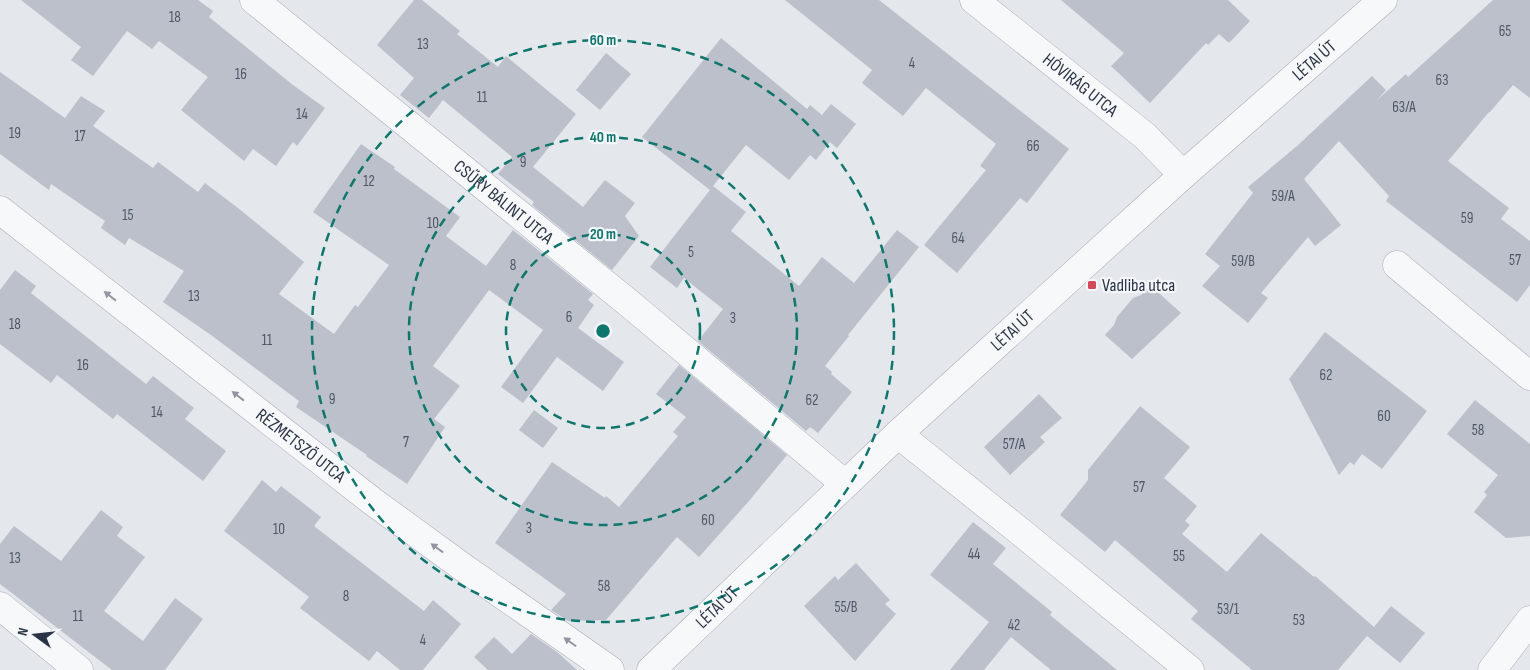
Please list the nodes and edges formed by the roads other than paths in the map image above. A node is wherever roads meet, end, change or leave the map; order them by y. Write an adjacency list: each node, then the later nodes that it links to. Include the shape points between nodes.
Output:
1 (254, 0): 9 (street, CSŰRY BÁLINT UTCA, via 625,300)
2 (974, 0): 4 (street, HÓVIRÁG UTCA, via 1145,136)
3 (1383, 0): 4 (street, LÉTAI ÚT)
4 (1183, 175): 8 (street, LÉTAI ÚT)
5 (0, 210): 13 (street, RÉZMETSZŐ UTCA, one-way to 5, via 372,501)
6 (1397, 265): 7 (street)
7 (1530, 376)
8 (898, 434): 9 (street, LÉTAI ÚT); 15 (street)
9 (844, 484): 14 (street, LÉTAI ÚT)
10 (0, 606): 12 (street)
11 (1530, 620): 16 (street)
12 (79, 670)
13 (610, 670)
14 (651, 670)
15 (1190, 670)
16 (1492, 670)

